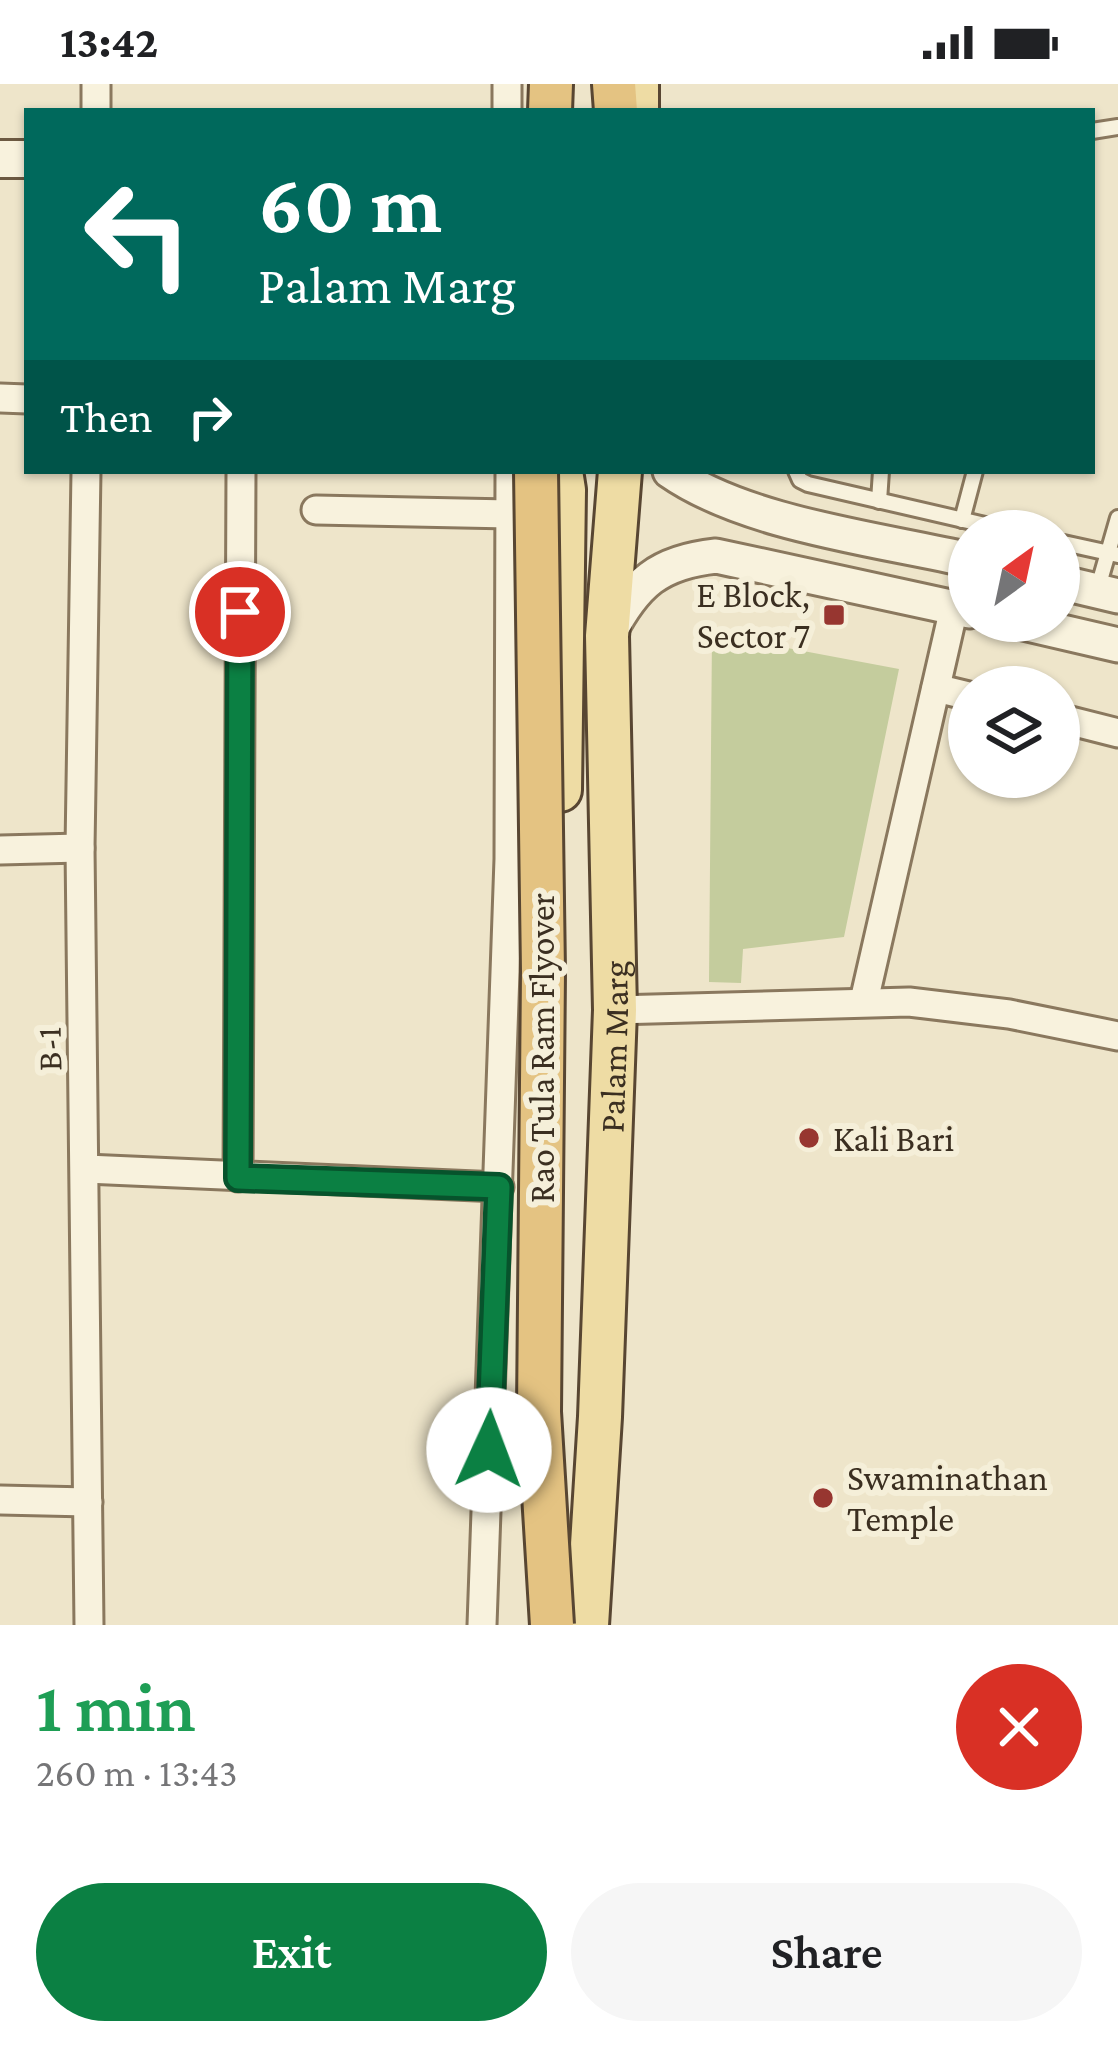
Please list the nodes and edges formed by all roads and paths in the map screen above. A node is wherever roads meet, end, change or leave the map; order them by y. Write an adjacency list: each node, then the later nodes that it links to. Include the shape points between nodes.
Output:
1 (86, 474): 32 (street, B-1)
2 (241, 474): 38 (street)
3 (510, 474): 14 (street)
4 (536, 474): 45 (highway, Rao Tula Ram Flyover, bridge, via 539,1412)
5 (561, 474): 44 (main road, Palam Marg)
6 (620, 474): 24 (main road, Palam Marg)
7 (675, 474): 15 (street)
8 (797, 474): 11 (lane, via 808,484)
9 (881, 474): 11 (lane)
10 (973, 474): 13 (lane)
11 (879, 501): 16 (lane)
12 (316, 510): 14 (street)
13 (964, 510)
14 (510, 514): 39 (street)
15 (767, 514): 20 (street); 21 (street)
16 (948, 517)
17 (1118, 518): 19 (lane)
18 (1080, 547): 19 (lane)
19 (1113, 554): 22 (lane)
20 (948, 555)
21 (757, 562): 23 (street); 24 (street, via 681,560 649,577)
22 (1107, 594)
23 (948, 606)
24 (607, 636): 35 (main road, Palam Marg)
25 (1080, 636): 27 (street)
26 (951, 642): 28 (street)
27 (1118, 645)
28 (936, 688): 29 (street); 34 (street)
29 (948, 691)
30 (1080, 723): 31 (street)
31 (1118, 733)
32 (80, 848): 33 (street); 37 (street, B-1)
33 (0, 850)
34 (864, 1000): 35 (street); 36 (street, via 958,1005)
35 (615, 1010): 46 (main road, Palam Marg)
36 (1118, 1036)
37 (86, 1169): 38 (street); 41 (street, B-1)
38 (238, 1178): 39 (street)
39 (499, 1187): 43 (street)
40 (0, 1500): 41 (street)
41 (88, 1502): 42 (street, B-1)
42 (89, 1625)
43 (482, 1625)
44 (543, 1625)
45 (552, 1625)
46 (586, 1625)

